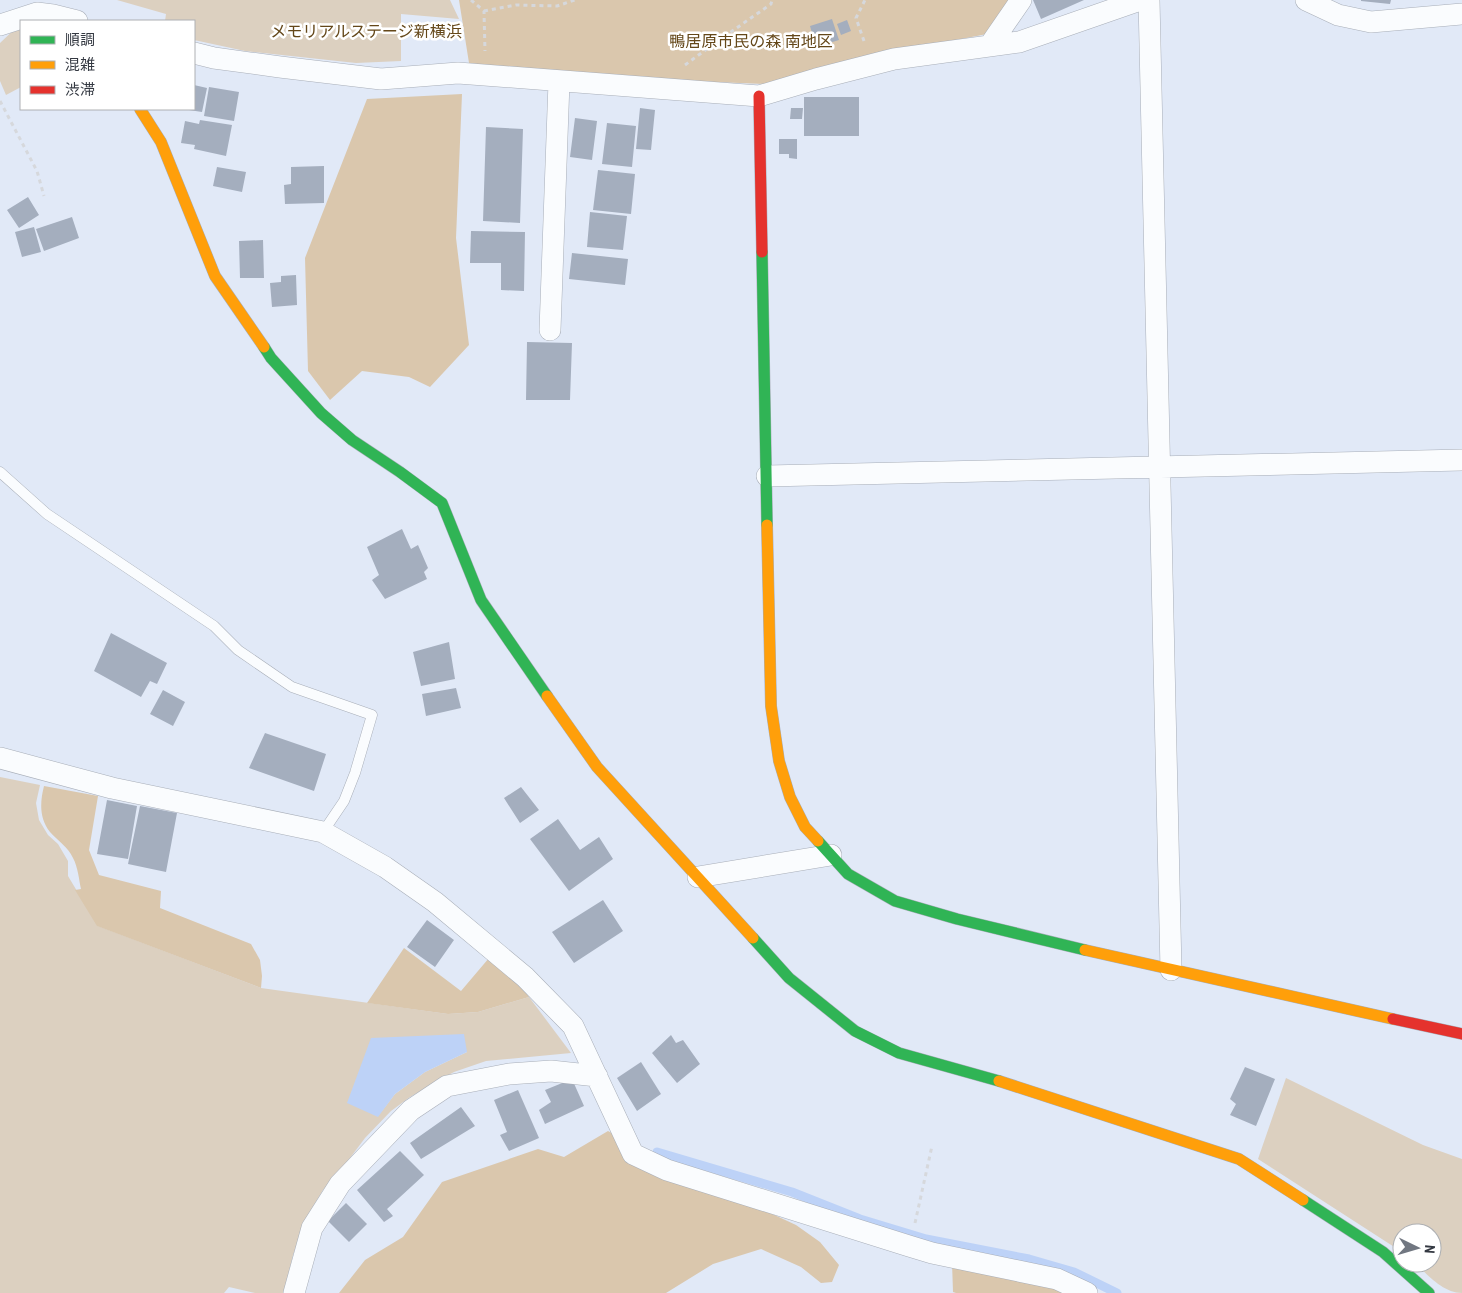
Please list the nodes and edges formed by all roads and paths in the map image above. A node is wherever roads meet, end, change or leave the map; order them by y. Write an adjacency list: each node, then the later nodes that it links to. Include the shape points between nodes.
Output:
1 (471, 0): 9 (path)
2 (575, 0): 9 (path, via 557,6 516,6)
3 (772, 0): 18 (path, via 771,4)
4 (866, 0): 14 (path, via 856,18)
5 (1021, 0): 15 (street)
6 (1140, 0): 15 (street, via 1019,42)
7 (1149, 0): 26 (street)
8 (1306, 0): 10 (street, via 1338,15 1371,22)
9 (484, 11): 17 (path)
10 (1462, 14)
11 (10, 18): 12 (street, via 37,13); 13 (lane)
12 (73, 20)
13 (0, 36)
14 (865, 44)
15 (990, 45): 20 (street, via 894,60)
16 (195, 53): 19 (street, via 280,68 381,78 458,73)
17 (485, 59)
18 (685, 66)
19 (559, 82): 20 (street); 24 (street)
20 (759, 96): 28 (street)
21 (0, 101): 23 (path, via 37,171)
22 (141, 110): 32 (street, via 161,142 215,276 271,358 321,413 352,440 442,502 481,600 597,767)
23 (44, 196)
24 (550, 330)
25 (1462, 460): 26 (street)
26 (1160, 467): 28 (street); 33 (street)
27 (0, 472): 30 (lane, via 46,514 214,626 238,650 292,687 372,715 344,801)
28 (767, 476): 31 (street, via 771,706 778,761 790,797 805,826)
29 (0, 758): 30 (street, via 112,788)
30 (323, 832): 35 (street, via 385,867 435,902 525,977 573,1026)
31 (831, 855): 32 (street); 33 (street, via 848,874 895,901)
32 (698, 877): 40 (street, via 789,978 855,1032 899,1052 975,1073 1239,1159 1383,1252)
33 (1171, 970): 34 (street)
34 (1462, 1034)
35 (597, 1076): 37 (street, via 633,1154 667,1170); 38 (street, via 550,1071 509,1074 447,1086 411,1110 340,1184 312,1228)
36 (932, 1146): 37 (path)
37 (910, 1246): 39 (street, via 1057,1279)
38 (294, 1293)
39 (1087, 1293)
40 (1429, 1293)

